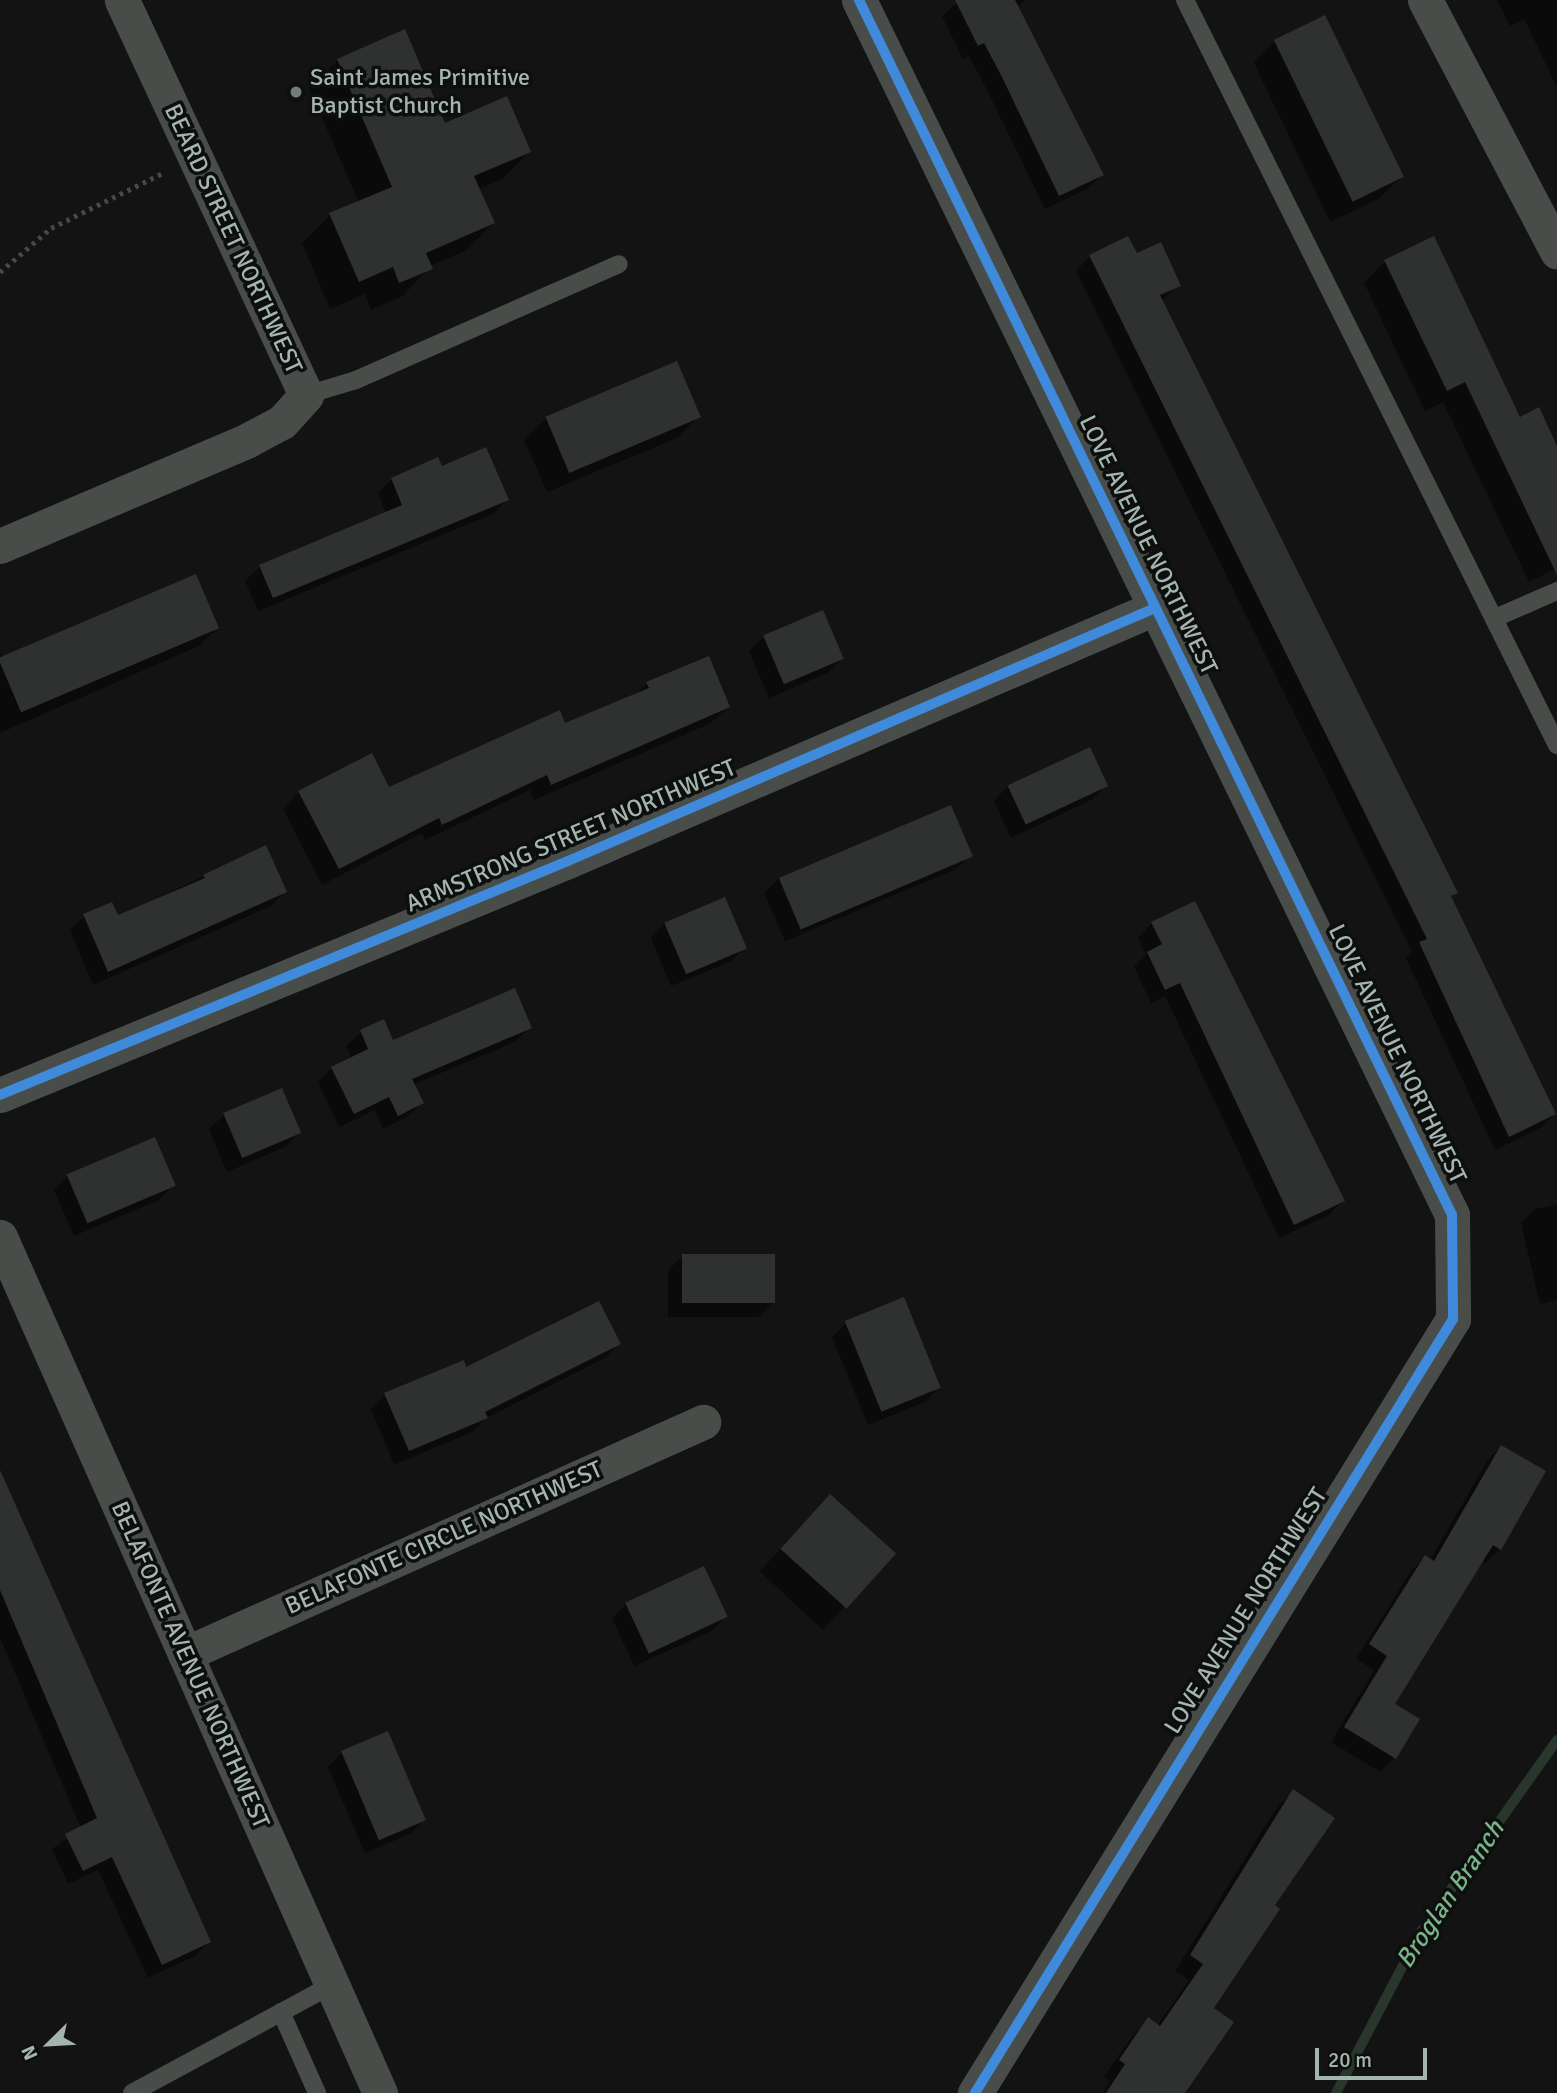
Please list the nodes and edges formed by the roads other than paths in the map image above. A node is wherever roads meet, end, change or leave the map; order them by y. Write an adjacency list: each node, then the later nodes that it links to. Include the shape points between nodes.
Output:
1 (122, 0): 7 (street, BEARD STREET NORTHWEST)
2 (859, 0): 10 (street, LOVE AVENUE NORTHWEST)
3 (1185, 0): 11 (lane)
4 (1424, 0): 5 (street)
5 (1557, 251)
6 (618, 264): 7 (lane, via 356,380)
7 (306, 395): 8 (street, BEARD STREET NORTHWEST, via 282,422 248,440)
8 (0, 546)
9 (1557, 591): 11 (lane)
10 (1155, 608): 13 (street, ARMSTRONG STREET NORTHWEST, via 568,861); 22 (street, LOVE AVENUE NORTHWEST, via 1452,1215 1453,1319)
11 (1495, 618): 12 (lane)
12 (1557, 745)
13 (0, 1095)
14 (0, 1237): 16 (street, BELAFONTE AVENUE NORTHWEST)
15 (703, 1422): 16 (street, BELAFONTE CIRCLE NORTHWEST)
16 (185, 1654): 17 (street, BELAFONTE AVENUE NORTHWEST)
17 (332, 1985): 18 (lane); 21 (street, BELAFONTE AVENUE NORTHWEST)
18 (281, 2012): 19 (lane); 20 (lane)
19 (132, 2093)
20 (317, 2093)
21 (380, 2093)
22 (975, 2093)

